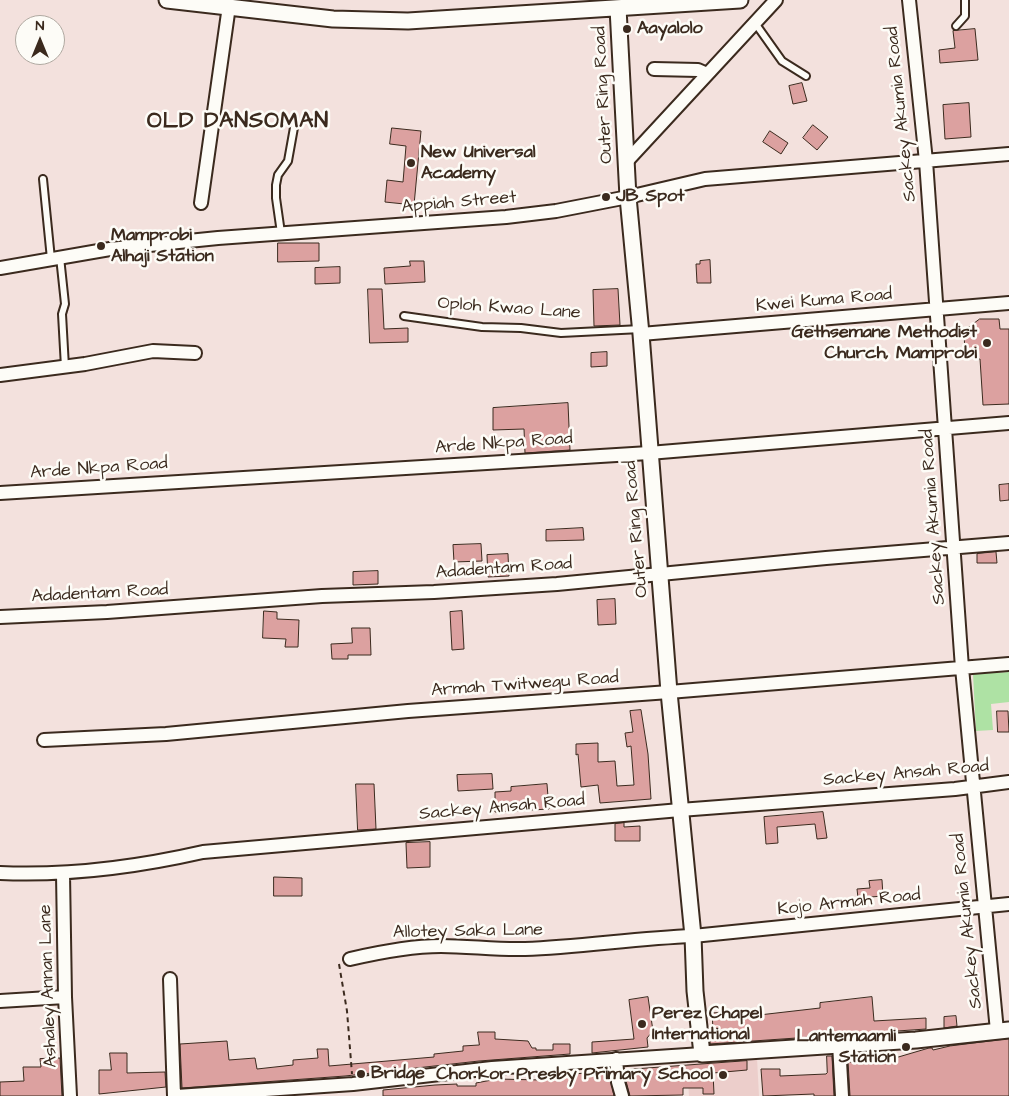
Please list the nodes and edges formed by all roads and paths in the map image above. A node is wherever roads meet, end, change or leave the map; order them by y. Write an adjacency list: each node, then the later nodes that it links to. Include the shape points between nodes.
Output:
1 (167, 0): 7 (street)
2 (740, 0): 6 (street)
3 (776, 0): 8 (street)
4 (909, 0): 16 (street, Sackey Akumia Road)
5 (964, 0): 9 (lane, via 965,16)
6 (618, 4): 7 (street, via 408,21 334,18); 15 (street, Outer Ring Road)
7 (229, 6): 19 (street)
8 (755, 23): 11 (street); 12 (lane, via 782,61)
9 (956, 26)
10 (654, 69): 11 (street, via 698,70)
11 (707, 74): 15 (street)
12 (806, 76)
13 (295, 122): 20 (lane, via 288,161 278,175 276,185)
14 (1009, 154): 16 (street, Appiah Street)
15 (628, 160): 18 (street, Outer Ring Road)
16 (926, 161): 18 (street, Appiah Street, via 705,179); 24 (street, Sackey Akumia Road)
17 (43, 179): 21 (lane)
18 (628, 197): 20 (street, Appiah Street, via 506,217); 26 (street, Outer Ring Road)
19 (201, 203)
20 (281, 233): 21 (street, Appiah Street, via 110,248)
21 (56, 258): 22 (street, Appiah Street); 28 (lane, via 65,304 62,314)
22 (0, 268)
23 (1009, 303): 24 (street, Kwei Kuma Road)
24 (936, 308): 26 (street, Kwei Kuma Road); 31 (street, Sackey Akumia Road)
25 (404, 316): 26 (lane, Oploh Kwao Lane, via 561,334)
26 (641, 332): 32 (street, Outer Ring Road)
27 (195, 353): 28 (street, via 153,351)
28 (65, 367): 29 (street)
29 (0, 375)
30 (1009, 423): 31 (street, Arde Nkpa Road)
31 (946, 427): 32 (street, Arde Nkpa Road); 35 (street, Sackey Akumia Road)
32 (649, 453): 33 (street, Arde Nkpa Road); 36 (street, Outer Ring Road)
33 (0, 493)
34 (1009, 543): 35 (street, Adadentam Road)
35 (953, 548): 36 (street, Adadentam Road); 39 (street, Sackey Akumia Road)
36 (659, 573): 37 (street, Adadentam Road, via 557,584); 40 (street, Outer Ring Road)
37 (0, 617)
38 (1009, 664): 39 (street, Armah Twitwegu Road)
39 (962, 668): 40 (street, Armah Twitwegu Road); 43 (street, Sackey Akumia Road)
40 (668, 692): 41 (street, Armah Twitwegu Road, via 408,711 166,734); 44 (street, Outer Ring Road)
41 (44, 740)
42 (1009, 782): 43 (street, Sackey Ansah Road)
43 (973, 785): 44 (street, Sackey Ansah Road); 48 (street, Sackey Akumia Road)
44 (680, 810): 46 (street, Sackey Ansah Road, via 203,852); 49 (street, Outer Ring Road)
45 (0, 873): 46 (street, Sackey Ansah Road)
46 (63, 874): 52 (street, Ashaley Annan Lane)
47 (1009, 904): 48 (street, Kojo Armah Road)
48 (984, 906): 49 (street, Kojo Armah Road); 54 (street, Sackey Akumia Road)
49 (692, 936): 50 (street, Allotey Saka Lane, via 541,949 406,948); 56 (street, Outer Ring Road)
50 (350, 959): 58 (path, via 338,960 347,1011)
51 (170, 979): 60 (street)
52 (65, 997): 53 (street); 59 (street, Ashaley Annan Lane)
53 (0, 1001)
54 (1003, 1031): 55 (street)
55 (839, 1044): 56 (street); 62 (street)
56 (702, 1054): 57 (street)
57 (616, 1059): 58 (street, via 492,1068); 61 (street)
58 (353, 1084): 60 (street)
59 (70, 1096)
60 (176, 1096)
61 (622, 1096)
62 (842, 1096)

